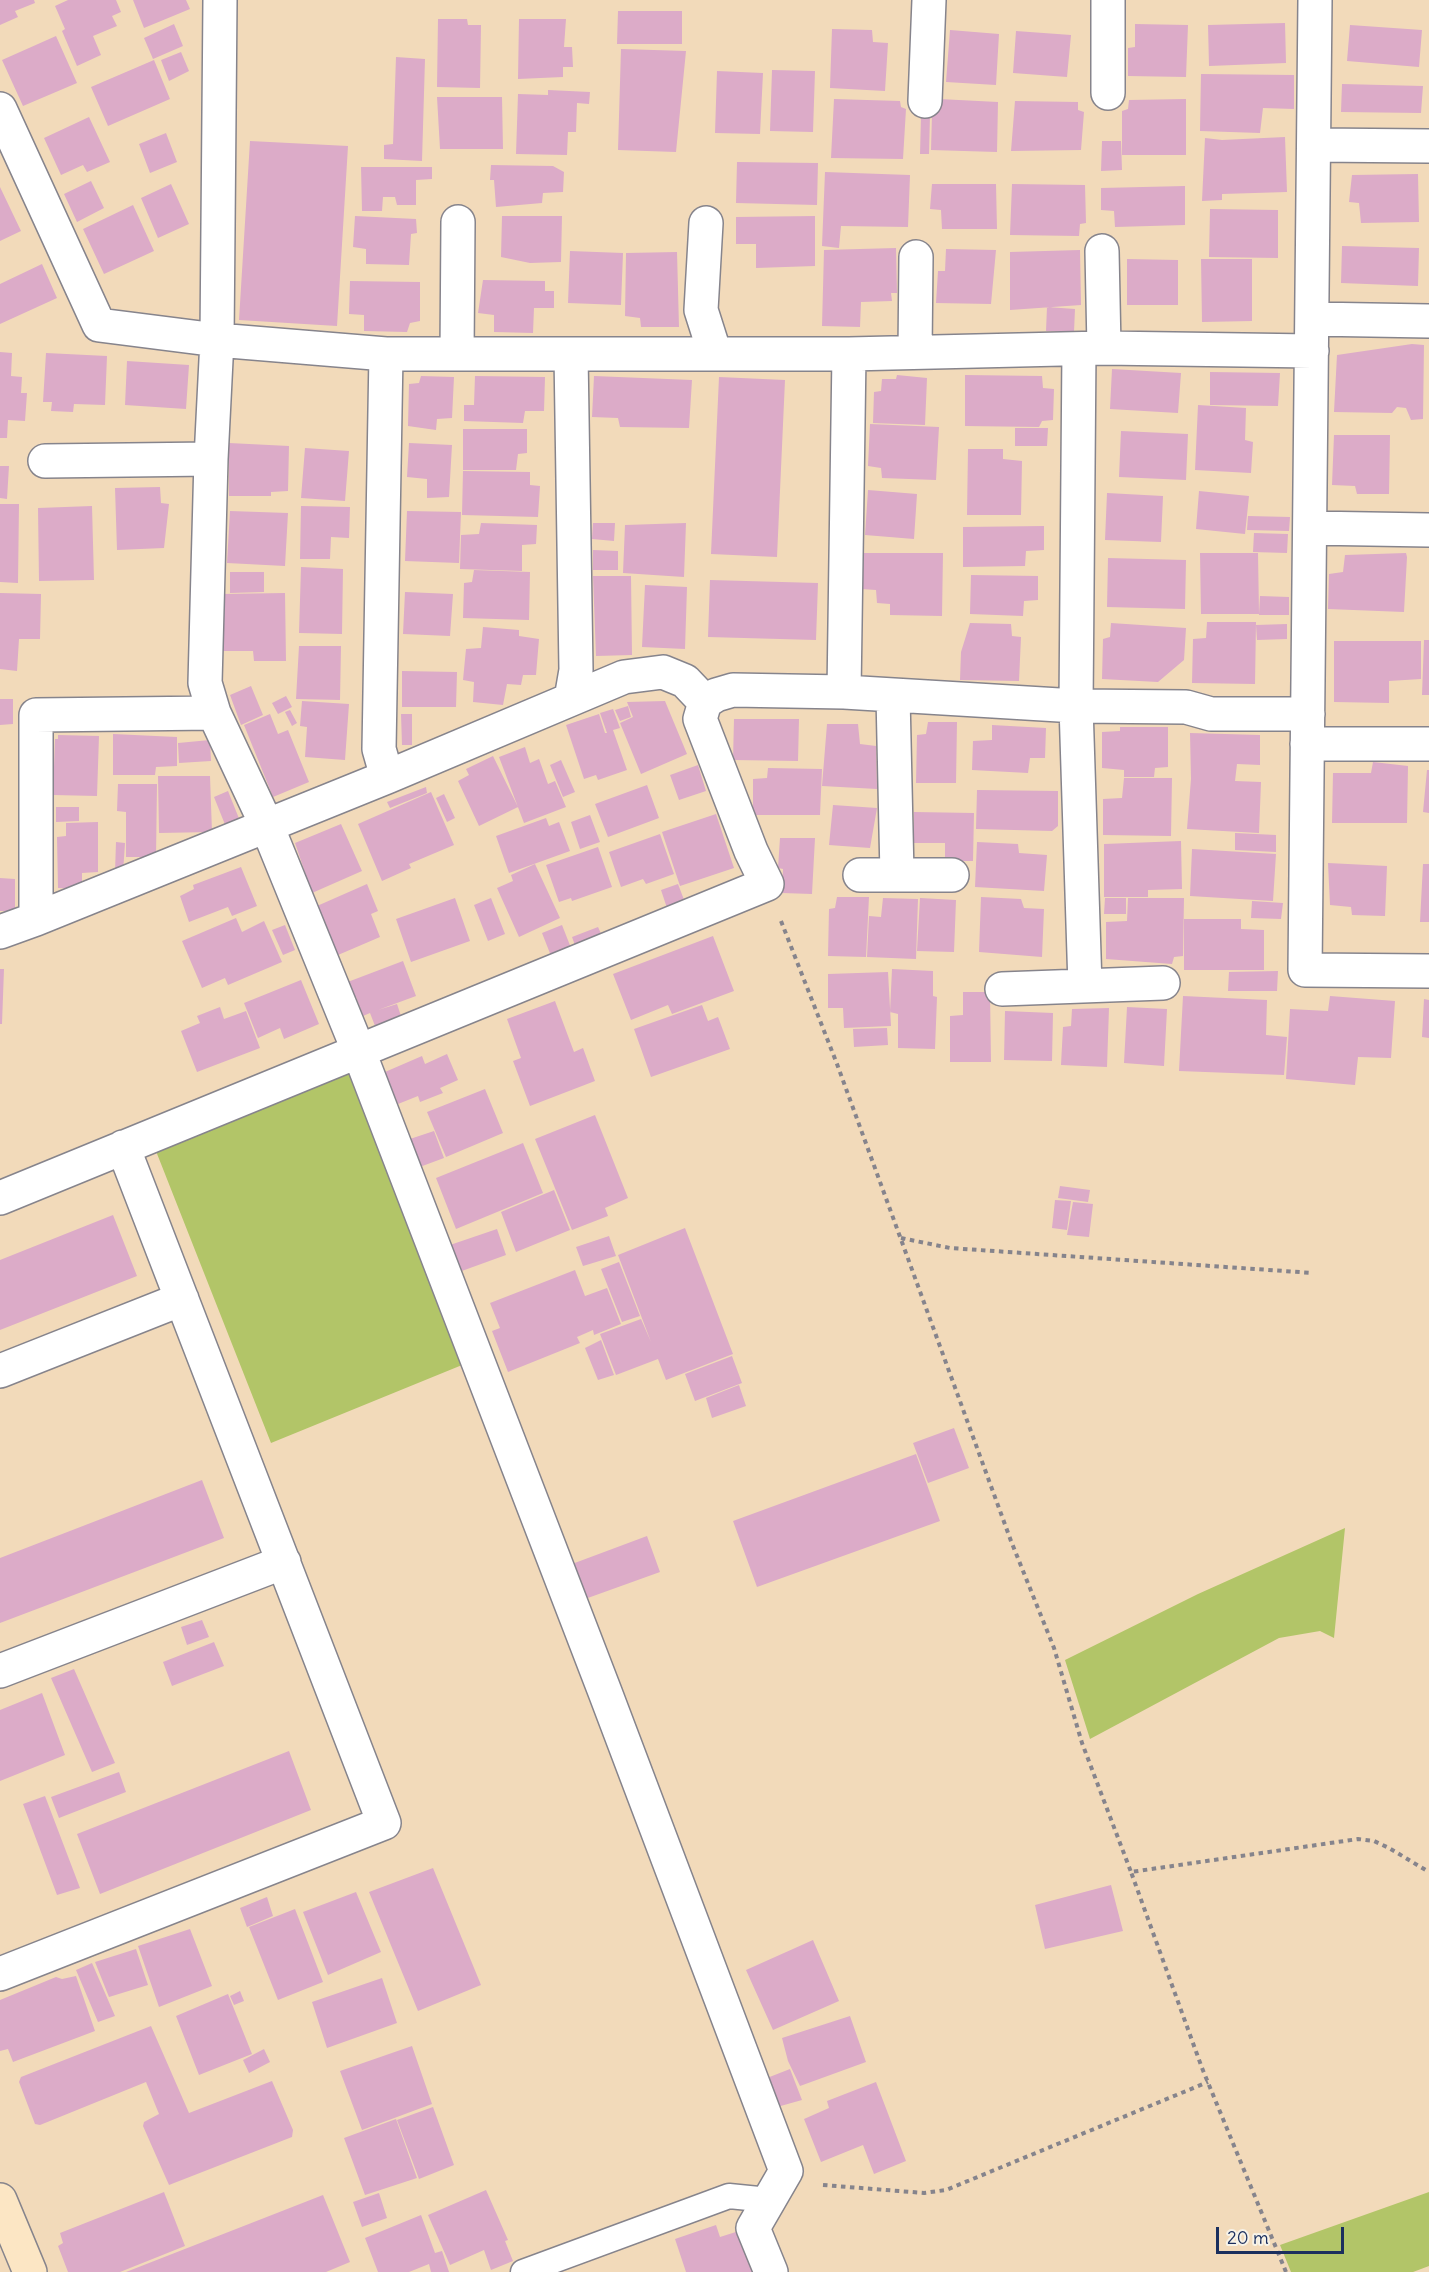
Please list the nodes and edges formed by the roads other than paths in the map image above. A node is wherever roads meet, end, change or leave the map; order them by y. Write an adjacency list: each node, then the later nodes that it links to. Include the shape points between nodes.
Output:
1 (220, 0): 16 (street)
2 (929, 0): 6 (street)
3 (1108, 0): 5 (street)
4 (1316, 0): 8 (street)
5 (1108, 93)
6 (925, 101)
7 (0, 109): 16 (street, via 99,325)
8 (1314, 145): 9 (street); 14 (street)
9 (1429, 146)
10 (458, 222): 21 (street)
11 (706, 223): 23 (street, via 701,310)
12 (1102, 251): 17 (street)
13 (916, 257): 19 (street)
14 (1312, 319): 15 (street); 18 (street)
15 (1429, 321)
16 (217, 340): 20 (street); 25 (street)
17 (1092, 349): 18 (street); 19 (street); 33 (street)
18 (1312, 351): 27 (street)
19 (915, 352): 24 (street)
20 (386, 354): 21 (street); 37 (street, via 379,749)
21 (457, 354): 22 (street)
22 (571, 354): 23 (street); 31 (street, via 576,670)
23 (715, 354): 24 (street)
24 (849, 354): 29 (street)
25 (211, 459): 26 (street); 34 (street, via 205,683)
26 (45, 461)
27 (1310, 528): 28 (street); 35 (street)
28 (1429, 530)
29 (844, 692): 30 (street); 32 (street, via 733,690)
30 (893, 696): 33 (street); 40 (street)
31 (572, 699): 32 (street, via 624,677 663,672 685,681); 37 (street)
32 (705, 702): 48 (street, via 700,718 767,884)
33 (1076, 706): 35 (street, via 1186,707); 46 (street)
34 (214, 713): 38 (street); 42 (street, via 36,715)
35 (1308, 729): 36 (street); 44 (street, via 1305,970)
36 (1429, 744)
37 (387, 777): 38 (street)
38 (267, 826): 42 (street); 48 (street)
39 (860, 875): 40 (street)
40 (897, 875): 41 (street)
41 (952, 875)
42 (36, 919): 43 (street)
43 (0, 932)
44 (1429, 971)
45 (1163, 983): 46 (street)
46 (1085, 986): 47 (street)
47 (1002, 989)
48 (359, 1052): 49 (street); 56 (street, via 786,2171)
49 (123, 1147): 50 (street); 51 (street)
50 (0, 1197)
51 (182, 1299): 52 (street); 53 (street)
52 (0, 1371)
53 (284, 1562): 54 (street); 55 (street, via 384,1823)
54 (0, 1671)
55 (0, 1974)
56 (774, 2192): 59 (lane, via 729,2196); 60 (street, via 753,2228)
57 (0, 2200): 58 (street)
58 (30, 2272)
59 (523, 2272)
60 (771, 2272)

